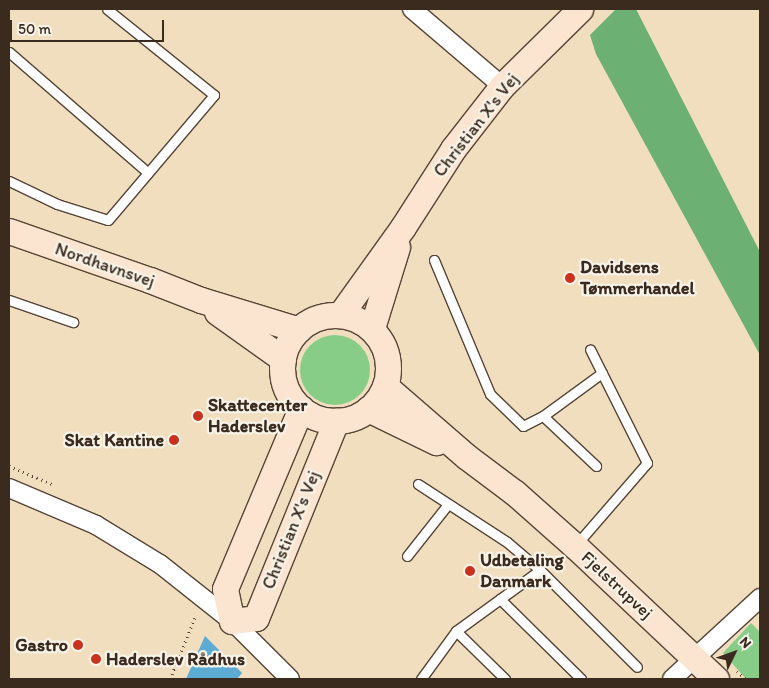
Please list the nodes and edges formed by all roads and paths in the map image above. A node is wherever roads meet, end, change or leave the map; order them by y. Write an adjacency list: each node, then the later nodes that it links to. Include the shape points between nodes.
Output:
1 (107, 9): 6 (lane, via 214,96)
2 (412, 9): 5 (street)
3 (580, 9): 5 (street, Christian X's Vej)
4 (9, 52): 6 (lane)
5 (502, 86): 8 (street, Christian X's Vej, via 454,149)
6 (148, 173): 7 (lane, via 108,220 57,204)
7 (9, 181)
8 (403, 227): 13 (street, Christian X's Vej); 15 (street, Christian X's Vej)
9 (10, 236): 12 (street, Nordhavnsvej, via 150,280)
10 (434, 260): 23 (lane, via 490,394 523,426)
11 (9, 300): 14 (lane)
12 (200, 300): 16 (street, Nordhavnsvej); 18 (street, Nordhavnsvej)
13 (340, 315): 15 (street, via 357,319); 16 (street, via 315,319)
14 (73, 322)
15 (372, 328): 20 (street, via 387,358)
16 (299, 330): 18 (street, via 287,345)
17 (590, 349): 19 (lane)
18 (283, 358): 21 (street, via 285,386)
19 (602, 373): 23 (lane); 30 (lane, via 647,463)
20 (385, 386): 22 (street); 25 (street, Fjelstrupvej)
21 (301, 408): 24 (street, via 312,415); 36 (street, Christian X's Vej, via 225,589)
22 (368, 409): 24 (street, via 349,419); 25 (street, Fjelstrupvej)
23 (543, 416): 26 (lane)
24 (336, 421): 36 (street, Christian X's Vej, via 256,618)
25 (467, 457): 30 (street, Fjelstrupvej)
26 (596, 466)
27 (418, 484): 29 (lane)
28 (9, 488): 33 (street, via 96,525 160,564)
29 (448, 504): 31 (lane); 32 (lane, via 506,542)
30 (575, 546): 38 (street, Fjelstrupvej)
31 (407, 556)
32 (540, 570): 35 (lane); 39 (lane)
33 (203, 598): 36 (street); 41 (path)
34 (760, 598): 38 (street)
35 (500, 599): 37 (lane); 44 (lane)
36 (232, 621): 42 (street)
37 (456, 631): 40 (lane); 43 (lane)
38 (694, 658): 45 (street); 46 (street, Fjelstrupvej)
39 (637, 667)
40 (423, 678)
41 (170, 679)
42 (290, 679)
43 (505, 679)
44 (581, 679)
45 (672, 679)
46 (716, 679)

